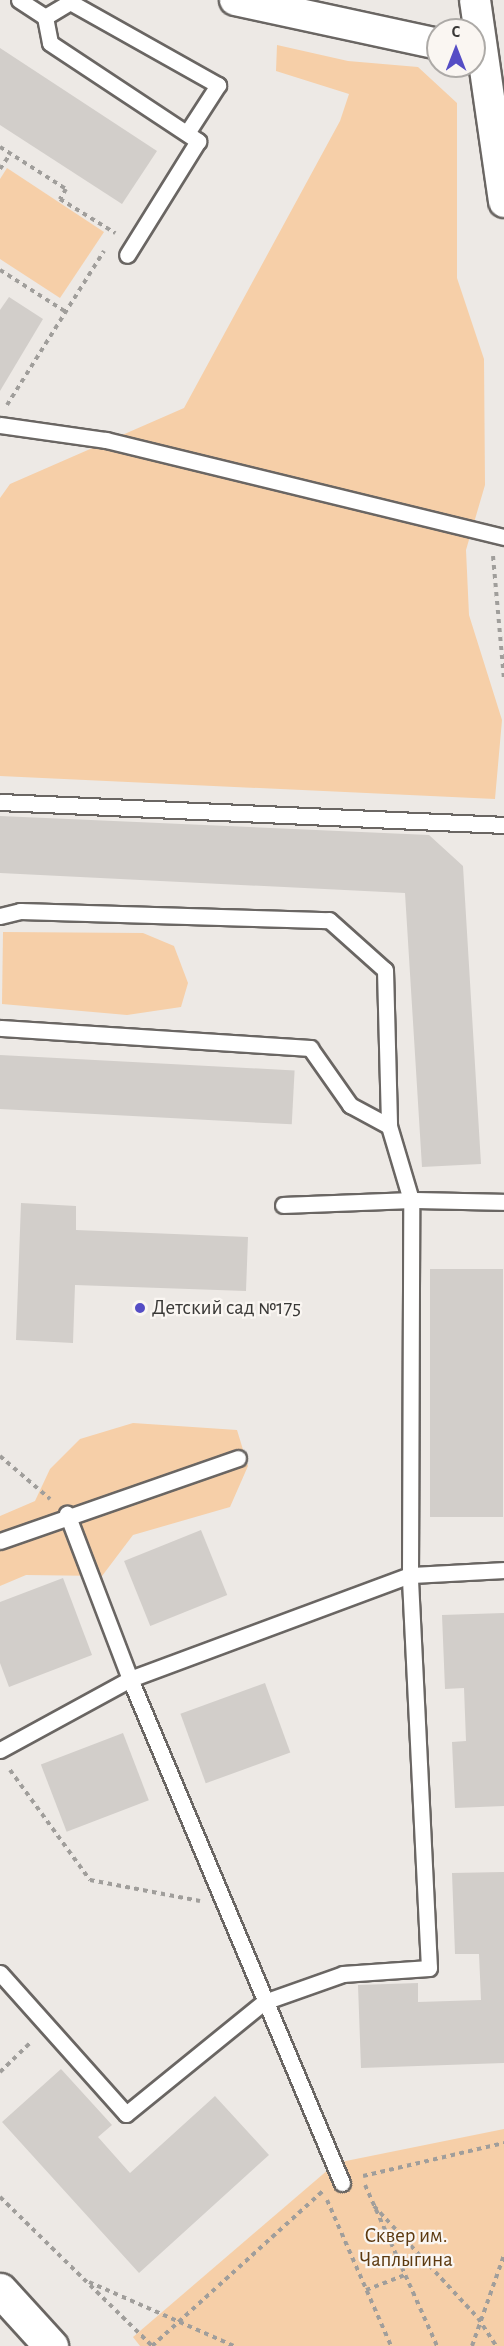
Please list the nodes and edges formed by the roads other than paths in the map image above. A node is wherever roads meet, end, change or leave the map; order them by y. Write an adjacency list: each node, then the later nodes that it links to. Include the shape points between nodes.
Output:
1 (19, 0): 4 (lane)
2 (236, 0): 6 (street)
3 (475, 0): 5 (street)
4 (45, 17): 8 (lane, via 50,42); 8 (lane, via 70,2 218,85)
5 (476, 18)
6 (426, 41)
7 (483, 78): 9 (street)
8 (187, 133): 10 (lane, via 198,141)
9 (504, 202)
10 (127, 255)
11 (2, 424): 12 (lane, via 106,440)
12 (497, 535)
13 (0, 802): 14 (lane)
14 (504, 825)
15 (0, 916): 17 (lane, via 20,911 329,920 385,970)
16 (0, 1028): 17 (lane, via 310,1048 350,1105)
17 (389, 1126): 18 (lane)
18 (411, 1200): 19 (lane); 20 (lane); 25 (lane)
19 (504, 1202)
20 (283, 1205)
21 (238, 1458): 22 (lane)
22 (67, 1514): 23 (lane); 26 (lane)
23 (0, 1541)
24 (504, 1570): 25 (lane)
25 (410, 1575): 26 (lane); 29 (lane, via 429,1968 343,1974)
26 (130, 1679): 27 (lane); 29 (lane)
27 (0, 1750)
28 (0, 1973): 29 (lane, via 126,2114)
29 (264, 2002): 30 (lane)
30 (342, 2184)
31 (0, 2290): 32 (main road)
32 (51, 2346)

